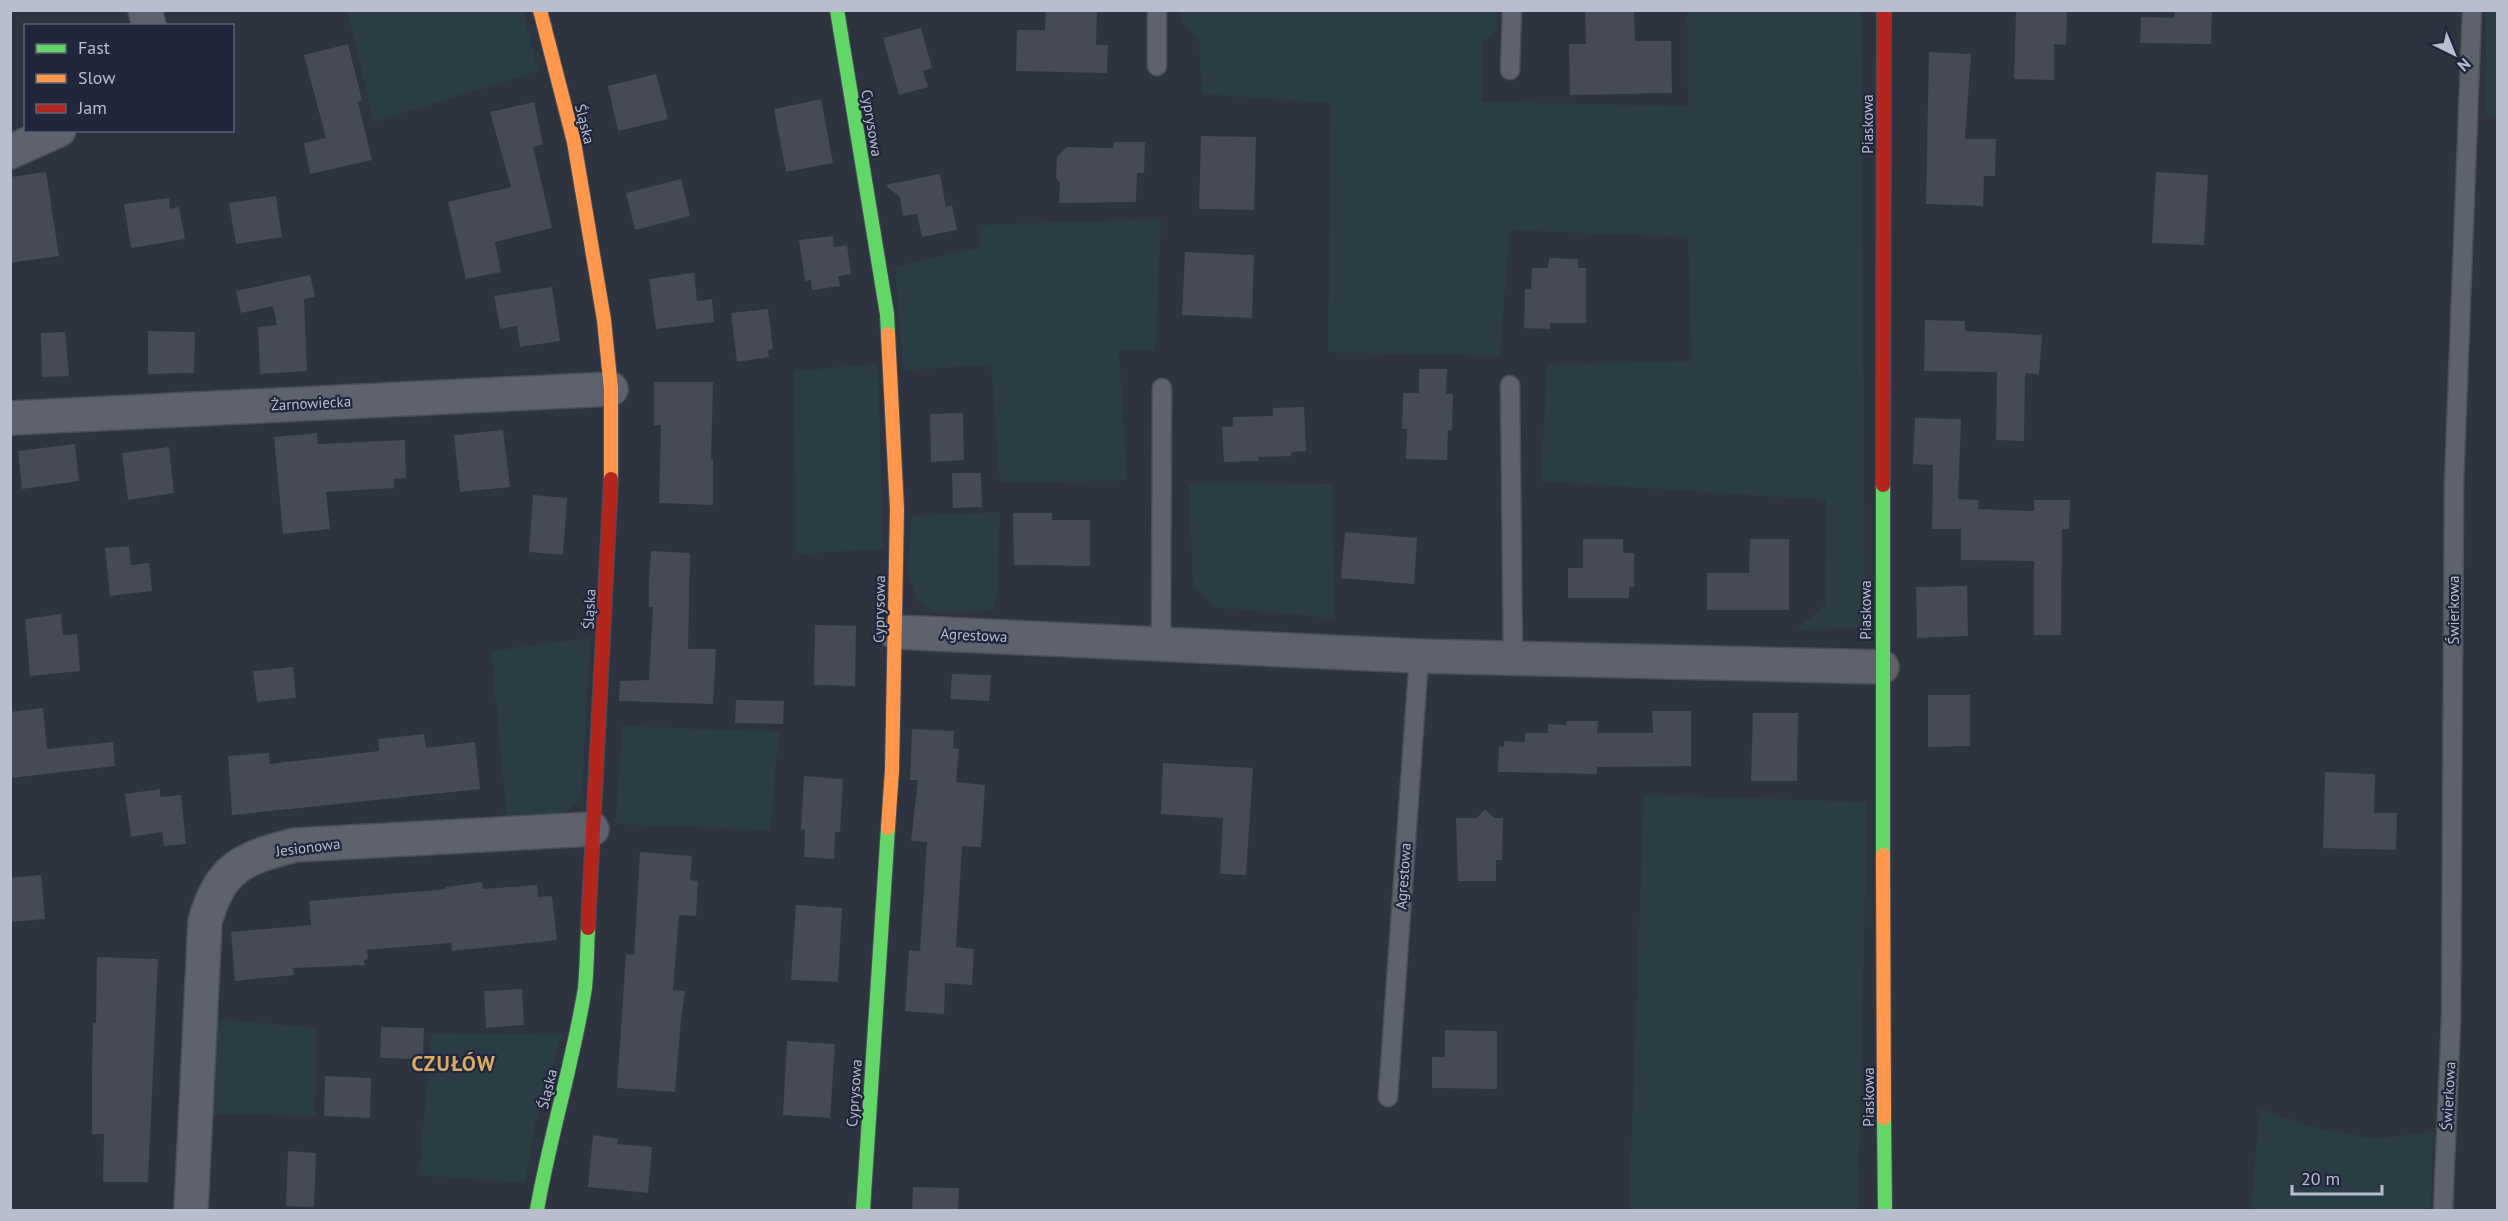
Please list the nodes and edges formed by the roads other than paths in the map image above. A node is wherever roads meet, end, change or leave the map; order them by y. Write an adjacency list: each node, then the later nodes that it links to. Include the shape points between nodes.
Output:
1 (540, 10): 13 (street, Śląska, via 574,142 604,320)
2 (837, 10): 15 (street, Cyprysowa, via 887,314 897,509)
3 (1157, 10): 7 (lane)
4 (1512, 10): 8 (lane)
5 (1884, 10): 19 (street, Piaskowa)
6 (2472, 10): 26 (lane, Świerkowa, via 2454,483 2451,1020)
7 (1157, 66)
8 (1510, 70)
9 (55, 132): 10 (street)
10 (10, 152)
11 (1510, 385): 18 (lane)
12 (1162, 388): 16 (lane)
13 (611, 389): 14 (street, Żarnowiecka); 20 (street, Śląska, via 611,498)
14 (10, 418)
15 (895, 632): 16 (street, Agrestowa); 24 (street, Cyprysowa, via 892,770)
16 (1161, 644): 17 (street, Agrestowa)
17 (1419, 656): 18 (street, Agrestowa); 21 (lane, Agrestowa)
18 (1513, 659): 19 (street, Agrestowa)
19 (1882, 667): 25 (street, Piaskowa)
20 (592, 829): 22 (street, Jesionowa, via 295,845 260,854 229,872 212,897 205,922); 23 (street, Śląska, via 589,937 578,1034)
21 (1388, 1097)
22 (192, 1210)
23 (537, 1210)
24 (862, 1210)
25 (1885, 1210)
26 (2443, 1210)

